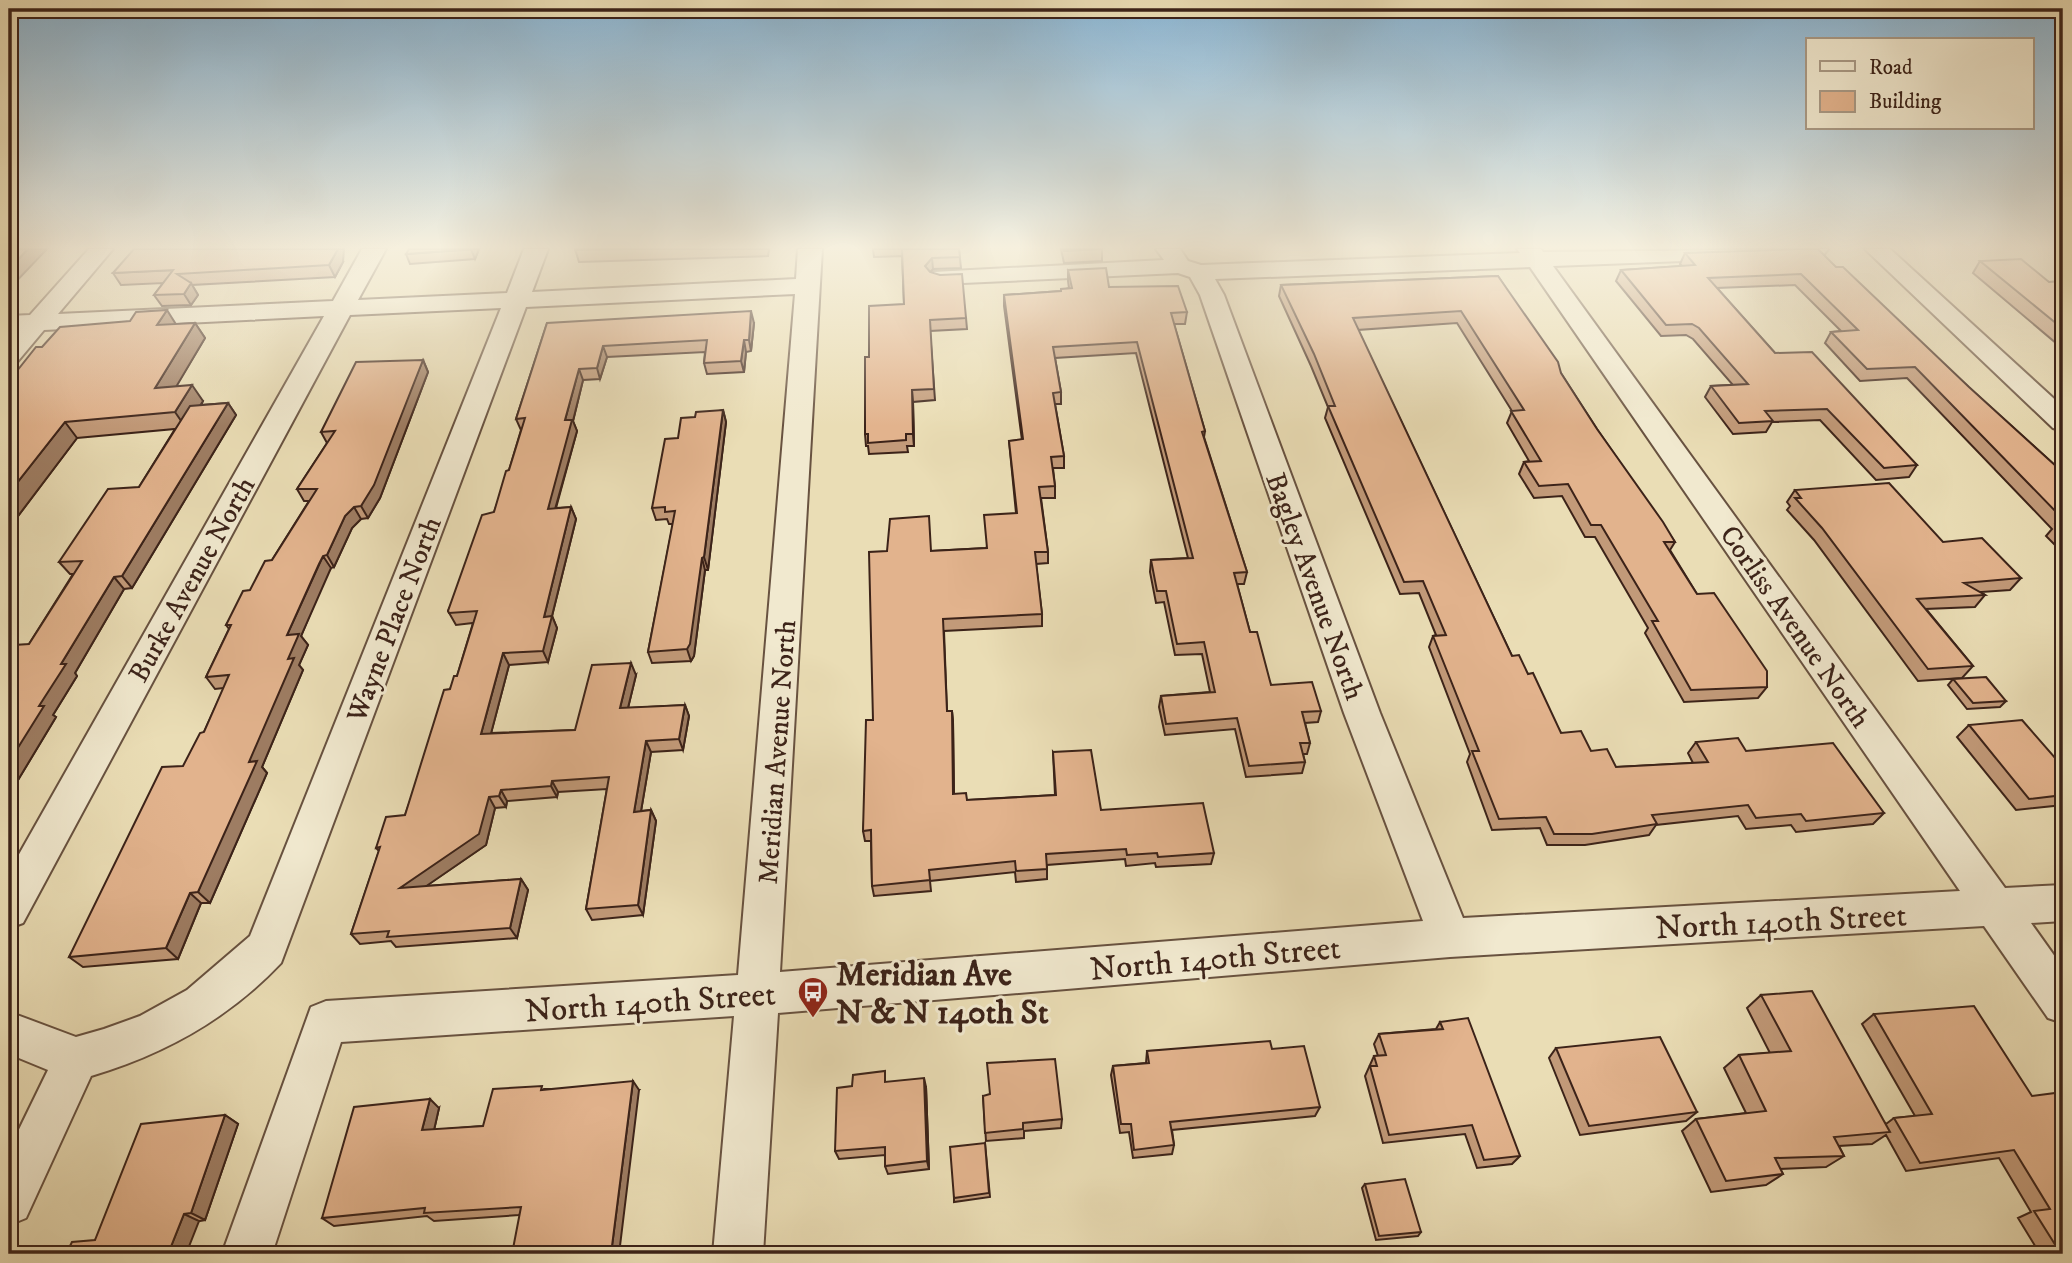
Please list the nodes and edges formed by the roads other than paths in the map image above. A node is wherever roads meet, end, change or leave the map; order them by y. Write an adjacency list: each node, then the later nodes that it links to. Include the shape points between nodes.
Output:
1 (50, 308): 8 (street)
2 (340, 308): 8 (street); 14 (street, Burke Avenue North)
3 (514, 308): 19 (street, Wayne Place North, via 266,949 238,981 159,1032)
4 (807, 308): 16 (street, Meridian Avenue North)
5 (1217, 308): 15 (street, Bagley Avenue North, via 1362,713)
6 (1571, 308): 13 (street, Corliss Avenue North)
7 (1940, 308): 11 (street)
8 (37, 323): 9 (street); 10 (street)
9 (9, 324)
10 (9, 355)
11 (2063, 422)
12 (2063, 902): 13 (street, North 140th Street)
13 (1995, 908): 15 (street, North 140th Street); 17 (street, Corliss Avenue North)
14 (9, 910)
15 (1451, 938): 16 (street, North 140th Street)
16 (757, 994): 21 (street, North 140th Street, via 326,1022); 22 (street, Meridian Avenue North)
17 (2063, 1003)
18 (9, 1033): 19 (street)
19 (76, 1059): 20 (street)
20 (9, 1201)
21 (247, 1254)
22 (738, 1254)

